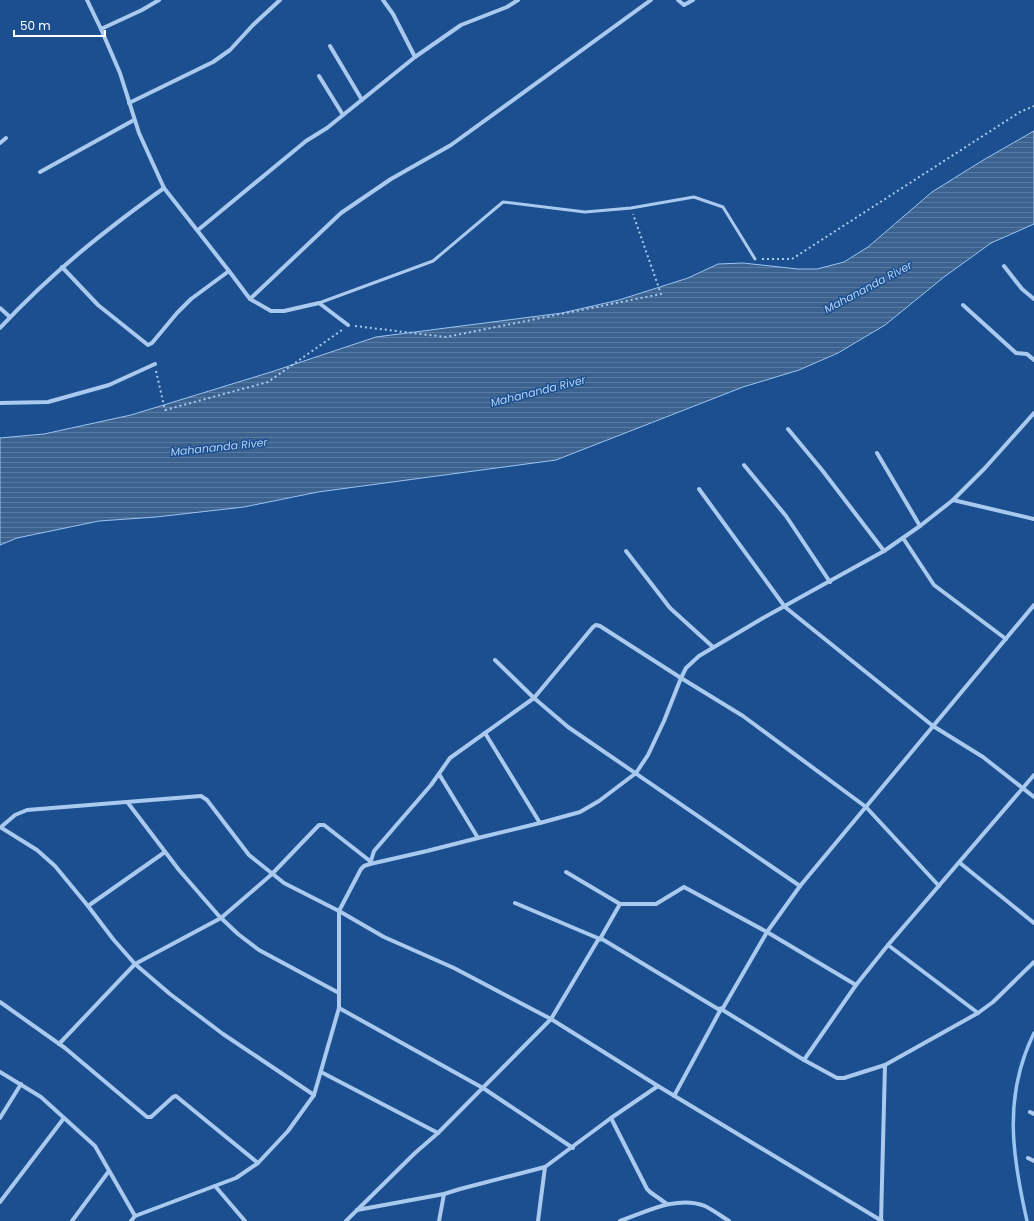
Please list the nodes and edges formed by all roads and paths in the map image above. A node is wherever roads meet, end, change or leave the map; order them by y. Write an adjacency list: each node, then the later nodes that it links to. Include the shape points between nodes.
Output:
1 (87, 0): 9 (street)
2 (159, 0): 9 (street)
3 (280, 0): 14 (street, via 230,50 213,62)
4 (383, 0): 11 (street)
5 (518, 0): 11 (street, via 461,25)
6 (651, 0): 28 (street, via 451,145 391,179 341,212)
7 (678, 0): 8 (street, via 684,5)
8 (693, 0)
9 (101, 29): 14 (street, via 120,73)
10 (330, 46): 13 (street)
11 (415, 57): 13 (street)
12 (319, 76): 16 (street)
13 (362, 100): 16 (street)
14 (129, 103): 17 (street)
15 (1034, 106): 24 (path, via 1020,112 792,259)
16 (343, 115): 23 (street, via 306,141)
17 (134, 120): 20 (street); 21 (street)
18 (6, 138): 19 (street)
19 (0, 143)
20 (40, 172)
21 (164, 188): 23 (street); 26 (street)
22 (631, 208): 24 (lane, via 694,197 723,207); 30 (lane, via 585,212 502,202 433,261); 34 (path, via 661,294 446,337)
23 (198, 230): 27 (street)
24 (755, 259)
25 (1004, 266): 29 (street, via 1022,289)
26 (62, 267): 27 (street, via 98,305 148,345 191,299); 33 (street)
27 (230, 270): 28 (street)
28 (250, 299): 30 (street, via 271,311 284,311)
29 (1034, 299)
30 (319, 303): 34 (street)
31 (963, 305): 36 (street, via 1016,353 1027,354)
32 (0, 308): 33 (street)
33 (10, 317): 35 (street)
34 (348, 325): 37 (path, via 268,382 165,410)
35 (0, 328)
36 (1034, 360)
37 (155, 364): 38 (street, via 109,385 48,402)
38 (0, 403)
39 (1034, 413): 44 (street)
40 (788, 429): 49 (street)
41 (877, 453): 46 (street)
42 (744, 465): 50 (street, via 786,516)
43 (699, 489): 52 (street)
44 (953, 500): 45 (street); 46 (street)
45 (1034, 519)
46 (920, 526): 47 (street)
47 (903, 538): 49 (street); 53 (street, via 934,585)
48 (626, 551): 54 (street, via 670,608)
49 (884, 551): 50 (street)
50 (830, 582): 52 (street)
51 (1034, 605): 53 (street)
52 (785, 607): 54 (street); 58 (street)
53 (1006, 639): 58 (street)
54 (714, 646): 56 (street, via 686,668)
55 (495, 660): 57 (street)
56 (681, 678): 57 (street, via 596,625); 60 (street, via 661,728); 66 (street, via 743,716)
57 (534, 698): 59 (street); 60 (street, via 568,727)
58 (933, 726): 63 (street, via 983,756); 66 (street)
59 (485, 733): 61 (street, via 450,758); 67 (street)
60 (636, 773): 67 (street, via 580,812); 75 (street)
61 (439, 774): 69 (street); 71 (street, via 374,851)
62 (1034, 775): 63 (street)
63 (1023, 789): 64 (street); 72 (street)
64 (1034, 797)
65 (128, 802): 68 (street, via 27,810 15,815); 70 (street); 74 (street, via 201,796 207,800 249,855)
66 (866, 807): 75 (street); 76 (street)
67 (540, 823): 69 (street)
68 (1, 827): 79 (street, via 37,850 55,866)
69 (478, 838): 71 (street, via 427,852)
70 (165, 852): 79 (street); 81 (street)
71 (370, 862): 74 (street, via 320,824); 80 (street, via 361,869)
72 (960, 863): 76 (street); 82 (street)
73 (566, 872): 78 (street)
74 (272, 874): 80 (street, via 284,883); 81 (street)
75 (800, 886): 83 (street)
76 (939, 886): 85 (street)
77 (515, 903): 84 (street)
78 (620, 904): 83 (street, via 656,904 684,888); 84 (street)
79 (88, 906): 87 (street)
80 (339, 911): 89 (street); 94 (street, via 384,937 454,968)
81 (221, 918): 87 (street); 89 (street, via 259,950)
82 (1034, 923)
83 (766, 932): 88 (street); 92 (street)
84 (600, 939): 92 (street); 94 (street)
85 (888, 945): 88 (street); 93 (street)
86 (1034, 962): 93 (street)
87 (135, 964): 95 (street); 103 (street, via 217,1030)
88 (856, 985): 96 (street)
89 (339, 993): 91 (street)
90 (0, 1002): 95 (street)
91 (339, 1008): 99 (street); 102 (street)
92 (722, 1009): 96 (street); 104 (street)
93 (978, 1013): 97 (street)
94 (551, 1019): 101 (street); 102 (street)
95 (59, 1044): 112 (street, via 147,1117 151,1117 176,1096)
96 (804, 1060): 97 (street, via 837,1078)
97 (885, 1065): 129 (street)
98 (0, 1072): 100 (street)
99 (321, 1072): 103 (street); 108 (street)
100 (21, 1084): 105 (street); 106 (street, via 41,1097)
101 (658, 1086): 104 (street); 107 (street)
102 (484, 1088): 108 (street); 109 (street)
103 (314, 1095): 112 (street, via 288,1131)
104 (674, 1096): 129 (street)
105 (0, 1118)
106 (64, 1118): 114 (street, via 95,1146); 117 (street)
107 (611, 1118): 109 (street); 118 (street, via 647,1189)
108 (438, 1134): 119 (street)
109 (573, 1148): 113 (street)
110 (1028, 1158): 111 (street)
111 (1034, 1161)
112 (258, 1162): 115 (street, via 236,1178)
113 (545, 1167): 116 (street); 126 (street)
114 (109, 1171): 120 (street); 121 (street)
115 (215, 1186): 120 (street); 123 (street)
116 (444, 1194): 119 (street); 125 (street)
117 (0, 1202)
118 (667, 1204): 127 (street); 128 (street, via 700,1204)
119 (358, 1210): 124 (street)
120 (135, 1216): 122 (street)
121 (72, 1221)
122 (131, 1221)
123 (245, 1221)
124 (346, 1221)
125 (439, 1221)
126 (538, 1221)
127 (620, 1221)
128 (729, 1221)
129 (881, 1221)

